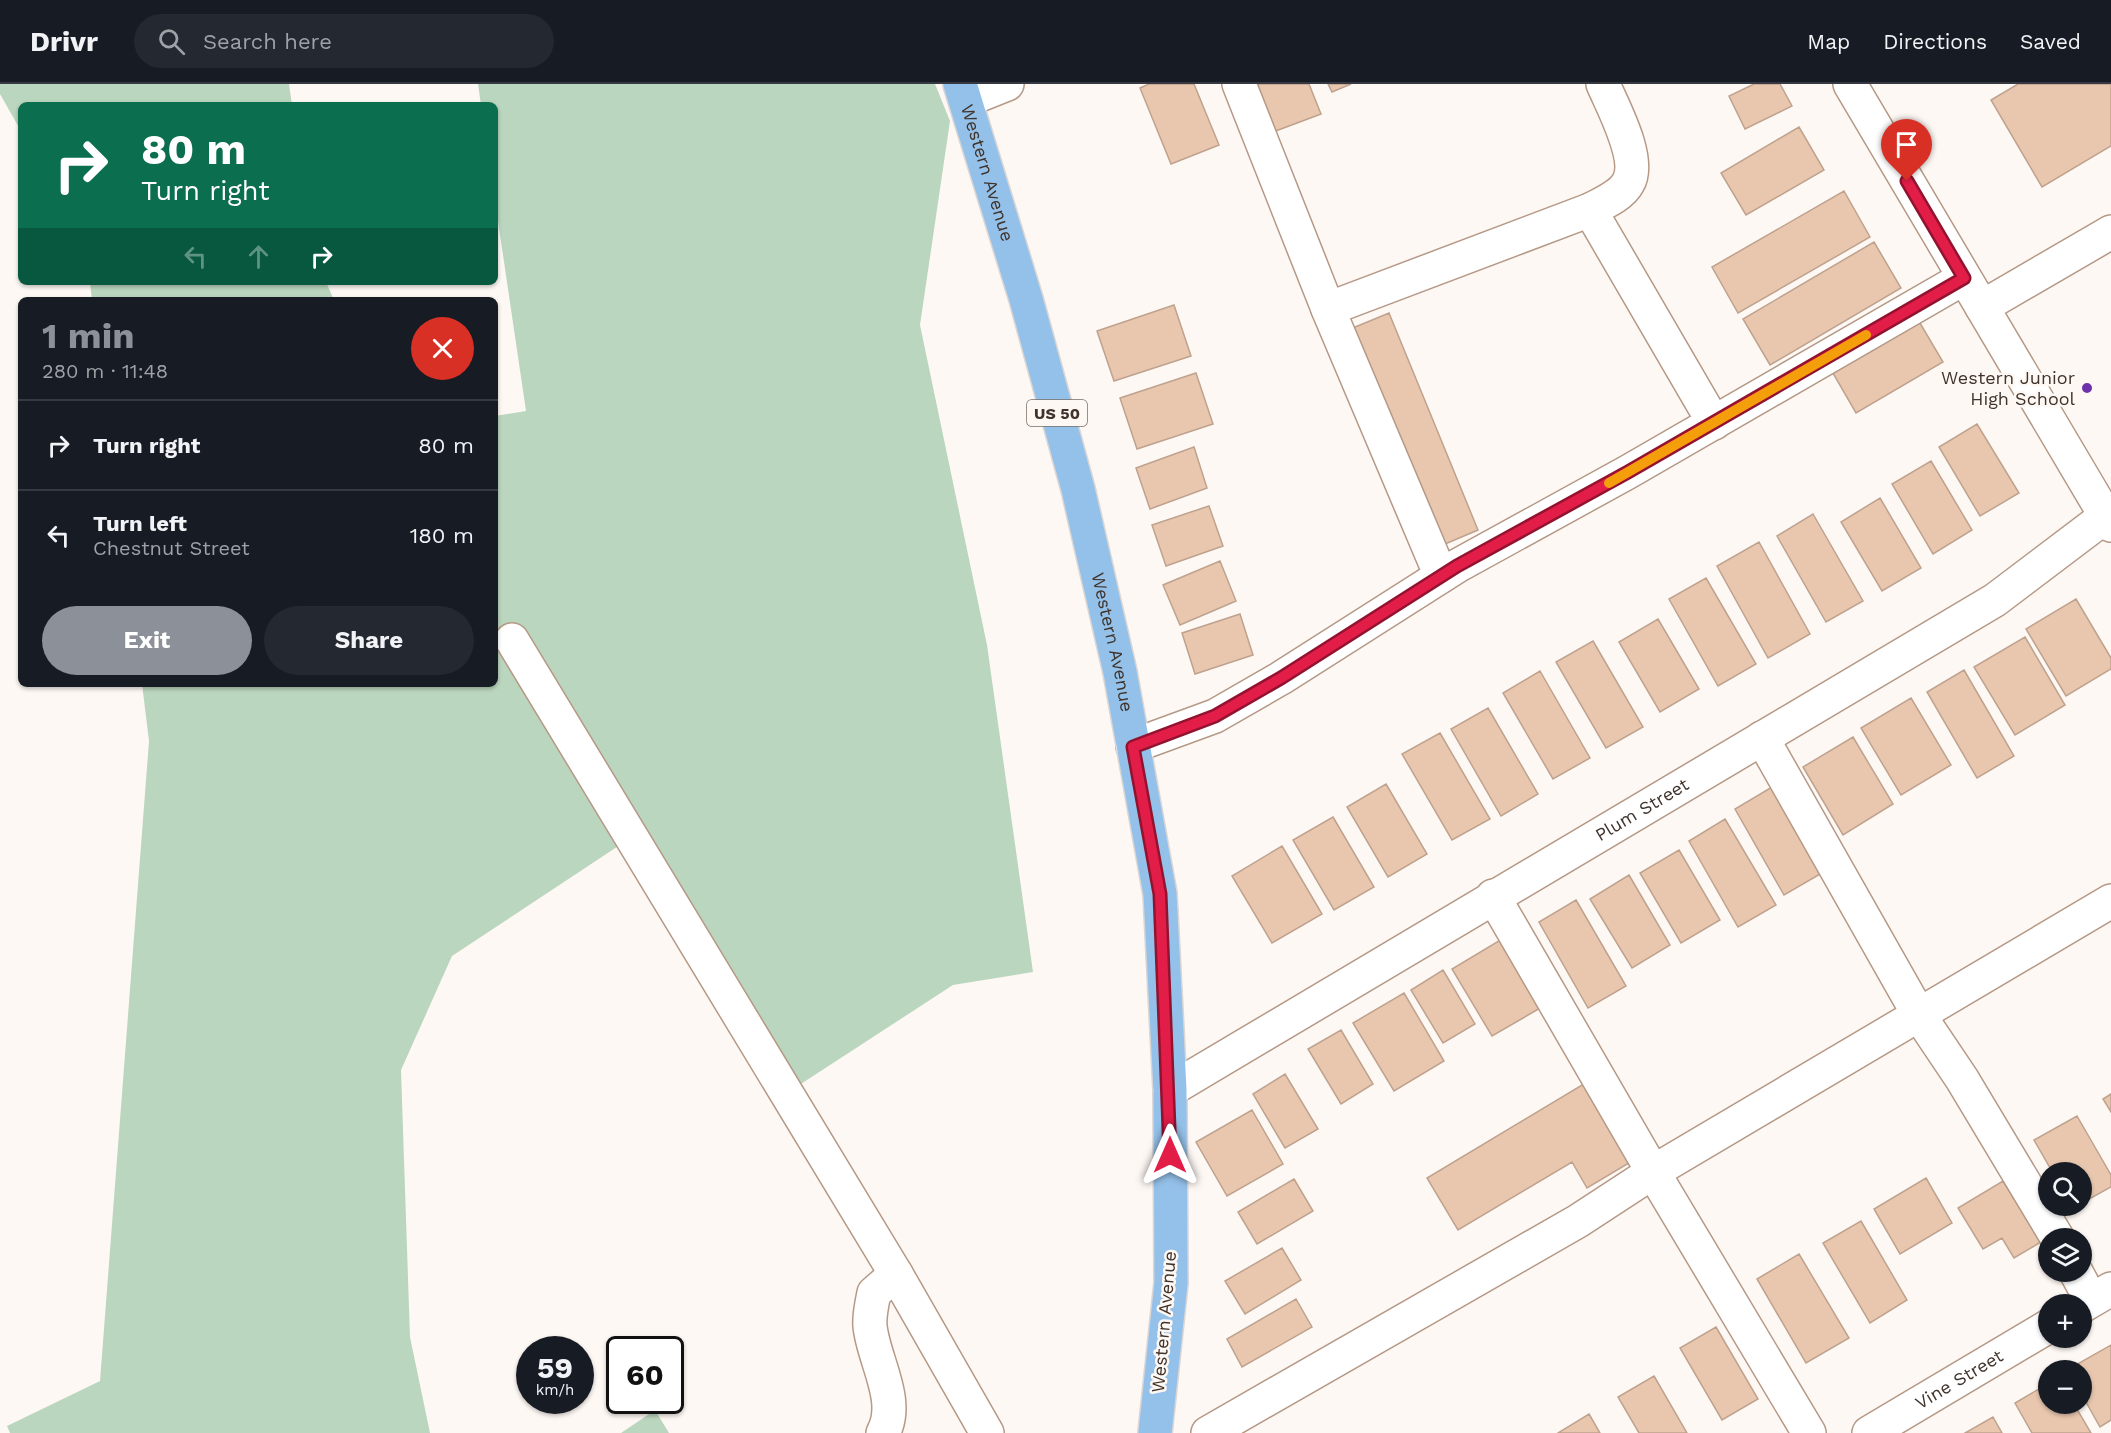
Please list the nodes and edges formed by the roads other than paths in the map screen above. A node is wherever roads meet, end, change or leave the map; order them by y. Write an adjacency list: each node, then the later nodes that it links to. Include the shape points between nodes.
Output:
1 (1007, 84): 5 (street)
2 (1239, 84): 10 (street)
3 (1603, 84): 6 (street, via 1633,161 1629,182 1614,197)
4 (1850, 84): 8 (street)
5 (964, 92): 16 (main road, Western Avenue / US 50, via 1078,489)
6 (1590, 210): 10 (street); 11 (street)
7 (2111, 232): 9 (street)
8 (1964, 278): 9 (street); 11 (street)
9 (1982, 307): 12 (street)
10 (1328, 309): 13 (street)
11 (1714, 423): 13 (street)
12 (2108, 520): 15 (street, Plum Street, via 1995,600)
13 (1441, 576): 16 (street, via 1215,716)
14 (512, 640): 23 (street)
15 (1762, 738): 17 (street, Plum Street); 19 (street)
16 (1133, 747): 20 (main road, Western Avenue / US 50, via 1160,894)
17 (1493, 896): 20 (street, Plum Street); 21 (street)
18 (2111, 902): 19 (street)
19 (1919, 1015): 21 (street); 22 (street)
20 (1170, 1090): 29 (main road, Western Avenue / US 50, via 1171,1283)
21 (1653, 1173): 30 (street, via 1578,1221); 31 (street)
22 (2051, 1228)
23 (896, 1274): 27 (street, via 874,1293 870,1325 888,1396); 28 (street)
24 (2083, 1282): 25 (street)
25 (2095, 1298)
26 (2038, 1333): 32 (street, Vine Street)
27 (883, 1433)
28 (987, 1433)
29 (1155, 1433)
30 (1208, 1433)
31 (1809, 1433)
32 (1869, 1433)

